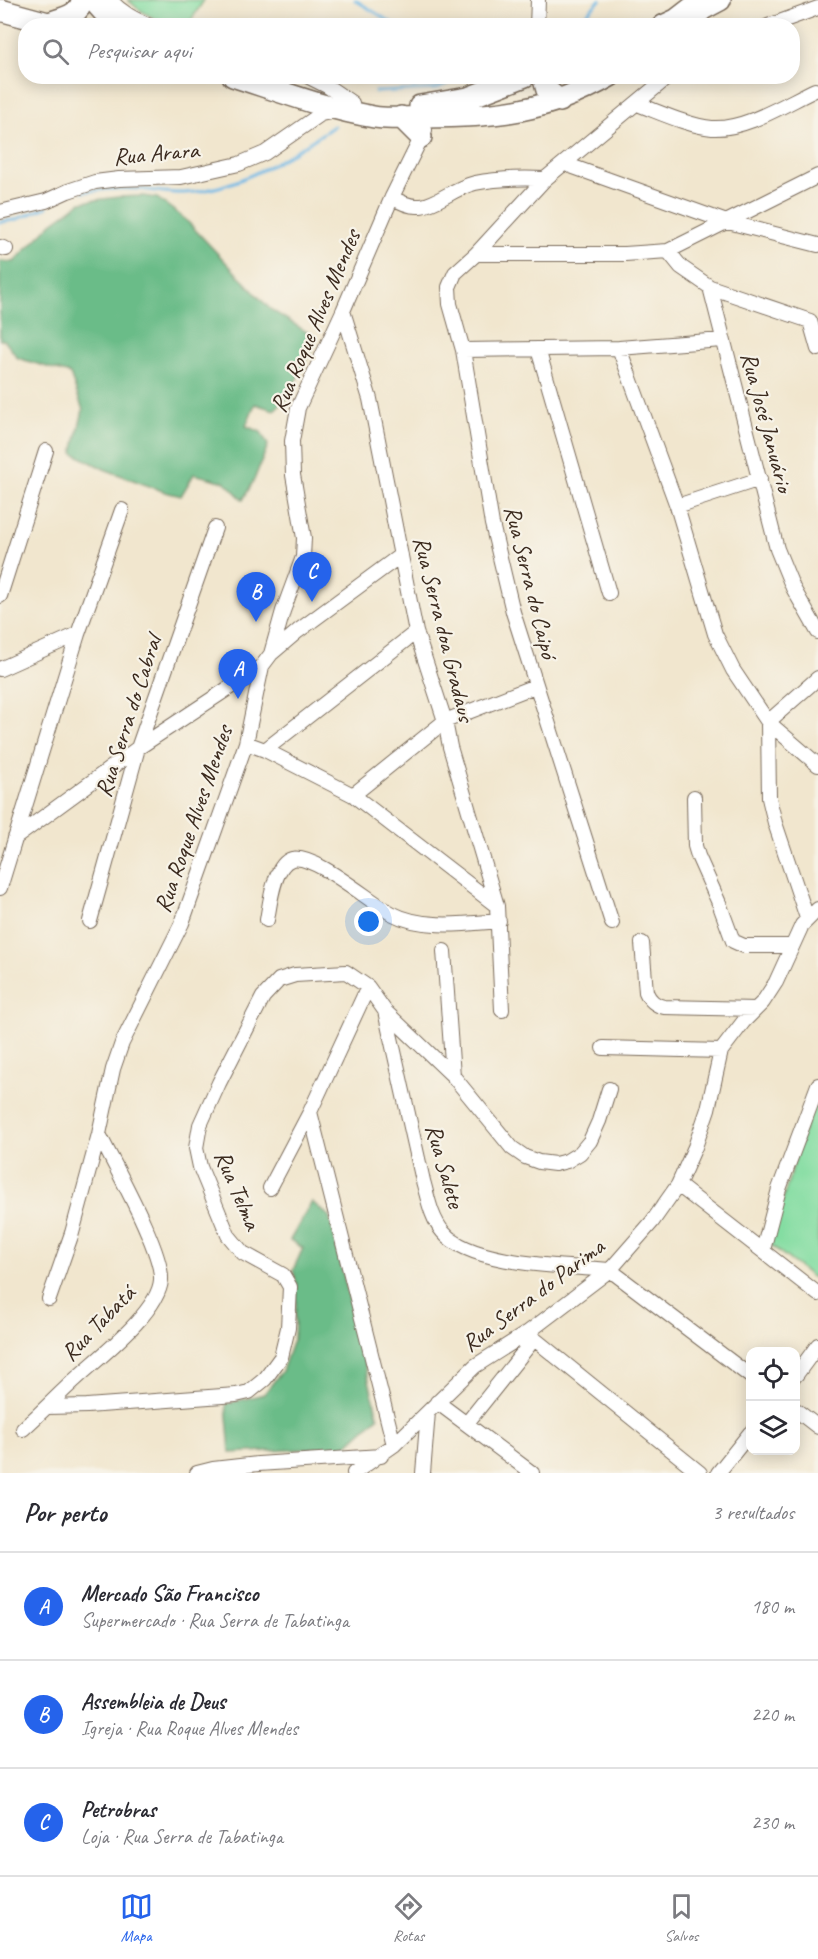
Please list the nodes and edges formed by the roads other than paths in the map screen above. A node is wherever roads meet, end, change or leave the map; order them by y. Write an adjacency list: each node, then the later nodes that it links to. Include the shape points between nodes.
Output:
1 (82, 0): 9 (highway, via 76,12)
2 (93, 0): 10 (highway)
3 (110, 0): 11 (street)
4 (538, 0): 12 (street)
5 (711, 2): 13 (highway); 14 (highway); 15 (street)
6 (818, 8): 16 (street)
7 (0, 10): 8 (highway)
8 (31, 18)
9 (65, 18)
10 (109, 18)
11 (132, 18)
12 (537, 18)
13 (680, 18)
14 (692, 18)
15 (701, 18)
16 (790, 18)
17 (269, 84): 32 (street, via 309,107)
18 (275, 84): 28 (highway)
19 (323, 84): 28 (street)
20 (504, 84): 25 (highway)
21 (546, 84): 26 (highway)
22 (597, 84): 26 (highway)
23 (660, 84): 27 (street)
24 (815, 90): 27 (street, via 745,123 720,128 701,126)
25 (468, 98): 28 (highway, via 401,108); 30 (highway)
26 (560, 101): 31 (highway, via 513,112)
27 (637, 104): 34 (street)
28 (346, 106): 29 (highway, via 376,117); 32 (street, Rua Arara, via 321,114)
29 (401, 117): 30 (highway); 33 (highway)
30 (430, 117): 31 (highway); 33 (street, Rua Roque Alves Mendes)
31 (452, 117): 33 (street)
32 (304, 125): 38 (street, Rua Arara, via 265,153 239,164 182,177 96,182 46,201)
33 (420, 139): 37 (street, Rua Roque Alves Mendes)
34 (565, 164): 36 (street); 39 (street)
35 (818, 176): 39 (street)
36 (545, 179): 37 (street, via 471,184 425,206 405,205); 42 (street)
37 (393, 197): 44 (street, Rua Roque Alves Mendes)
38 (0, 212)
39 (724, 221): 40 (street); 41 (street)
40 (818, 245)
41 (668, 251): 42 (street); 43 (street, via 681,267)
42 (476, 254): 49 (street, Rua Serra do Caipó, via 455,273 449,287)
43 (710, 287): 45 (street); 46 (street, Rua José Januário)
44 (343, 311): 56 (street, Rua Serra doa Gradaus, via 370,399); 59 (street, Rua Roque Alves Mendes, via 295,422 293,475 305,546)
45 (814, 318): 48 (street)
46 (722, 340): 47 (street); 52 (street, Rua José Januário)
47 (619, 348): 50 (street); 53 (street)
48 (818, 349)
49 (463, 350): 50 (street); 68 (street, Rua Serra do Caipó, via 492,524)
50 (538, 350): 57 (street)
51 (45, 451): 58 (street)
52 (760, 479): 53 (street); 62 (street, Rua José Januário, via 777,549)
53 (677, 506): 70 (street, via 715,634 733,670)
54 (122, 510): 63 (street)
55 (215, 528): 72 (street, Rua Serra do Cabral)
56 (401, 555): 60 (street); 61 (street, Rua Serra doa Gradaus)
57 (609, 593)
58 (0, 596)
59 (283, 611): 60 (street); 64 (street, Rua Roque Alves Mendes)
60 (298, 631): 64 (street)
61 (416, 632): 69 (street, Rua Serra doa Gradaus); 73 (street)
62 (818, 632)
63 (78, 634): 66 (street); 79 (street)
64 (271, 654): 65 (street, Rua Roque Alves Mendes)
65 (262, 666): 71 (street, Rua Roque Alves Mendes); 72 (street)
66 (0, 669)
67 (818, 678): 70 (street)
68 (535, 686): 69 (street); 86 (street, Rua Serra do Caipó)
69 (445, 721): 77 (street); 81 (street, Rua Serra doa Gradaus)
70 (768, 722): 74 (street); 75 (street)
71 (246, 742): 73 (street); 100 (street, Rua Roque Alves Mendes, via 182,923 122,1043)
72 (138, 748): 79 (street); 84 (street, Rua Serra do Cabral)
73 (265, 750): 77 (street)
74 (800, 751): 75 (street); 76 (street)
75 (770, 757): 82 (street, via 767,787 775,823)
76 (818, 765)
77 (353, 795): 81 (street)
78 (694, 797): 88 (street, via 695,846 732,939 744,946)
79 (15, 838): 80 (street)
80 (0, 888)
81 (497, 906): 85 (street, Rua Serra doa Gradaus)
82 (813, 913): 88 (street, Rua Serra do Parima)
83 (267, 920): 85 (street, via 280,868 301,858 404,919 442,924)
84 (90, 921)
85 (499, 921): 92 (street, Rua Serra doa Gradaus)
86 (612, 924)
87 (642, 944): 91 (street, via 646,992 656,1004)
88 (792, 946): 91 (street, Rua Serra do Parima, via 776,982)
89 (444, 951): 96 (street)
90 (368, 987): 93 (street, Rua Telma); 99 (street); 111 (street, Rua Telma, via 346,972 295,975 279,980 263,997 200,1125 196,1148 200,1167 228,1235 243,1253 283,1275 290,1287 285,1345 275,1368 249,1392 236,1395)
91 (756, 1009): 95 (street, Rua Serra do Parima)
92 (502, 1010)
93 (385, 1011): 96 (street); 104 (street, Rua Salete, via 423,1181 430,1206 444,1232 457,1244 495,1257)
94 (603, 1048): 95 (street)
95 (720, 1051): 101 (street, Rua Serra do Parima, via 708,1109)
96 (453, 1076): 98 (street, via 512,1148 525,1157 555,1164 580,1153 590,1141)
97 (818, 1084): 103 (street, via 779,1189)
98 (609, 1089)
99 (310, 1112): 102 (street); 118 (street)
100 (99, 1134): 106 (street, Rua Roque Alves Mendes); 111 (street, Rua Tabatá, via 150,1242 161,1280 158,1293 129,1330)
101 (678, 1185): 103 (street); 104 (street, Rua Serra do Parima)
102 (270, 1188)
103 (763, 1250): 105 (street)
104 (610, 1270): 107 (street, Rua Serra do Parima); 110 (street)
105 (815, 1290)
106 (49, 1299)
107 (530, 1336): 112 (street, Rua Serra do Parima, via 475,1366); 114 (street); 124 (street)
108 (818, 1345): 109 (street)
109 (800, 1368)
110 (746, 1373)
111 (48, 1407): 116 (street, Rua Tabatá)
112 (433, 1407): 114 (street); 118 (street, Rua Serra do Parima); 122 (street)
113 (800, 1414): 115 (street)
114 (467, 1423): 123 (street)
115 (818, 1427)
116 (23, 1429)
117 (746, 1438): 125 (street)
118 (394, 1444): 119 (street, Rua Serra do Parima)
119 (381, 1456): 120 (street, via 258,1464); 121 (street, Rua Serra do Parima)
120 (197, 1473)
121 (354, 1473)
122 (423, 1473)
123 (532, 1473)
124 (700, 1473)
125 (718, 1473)

